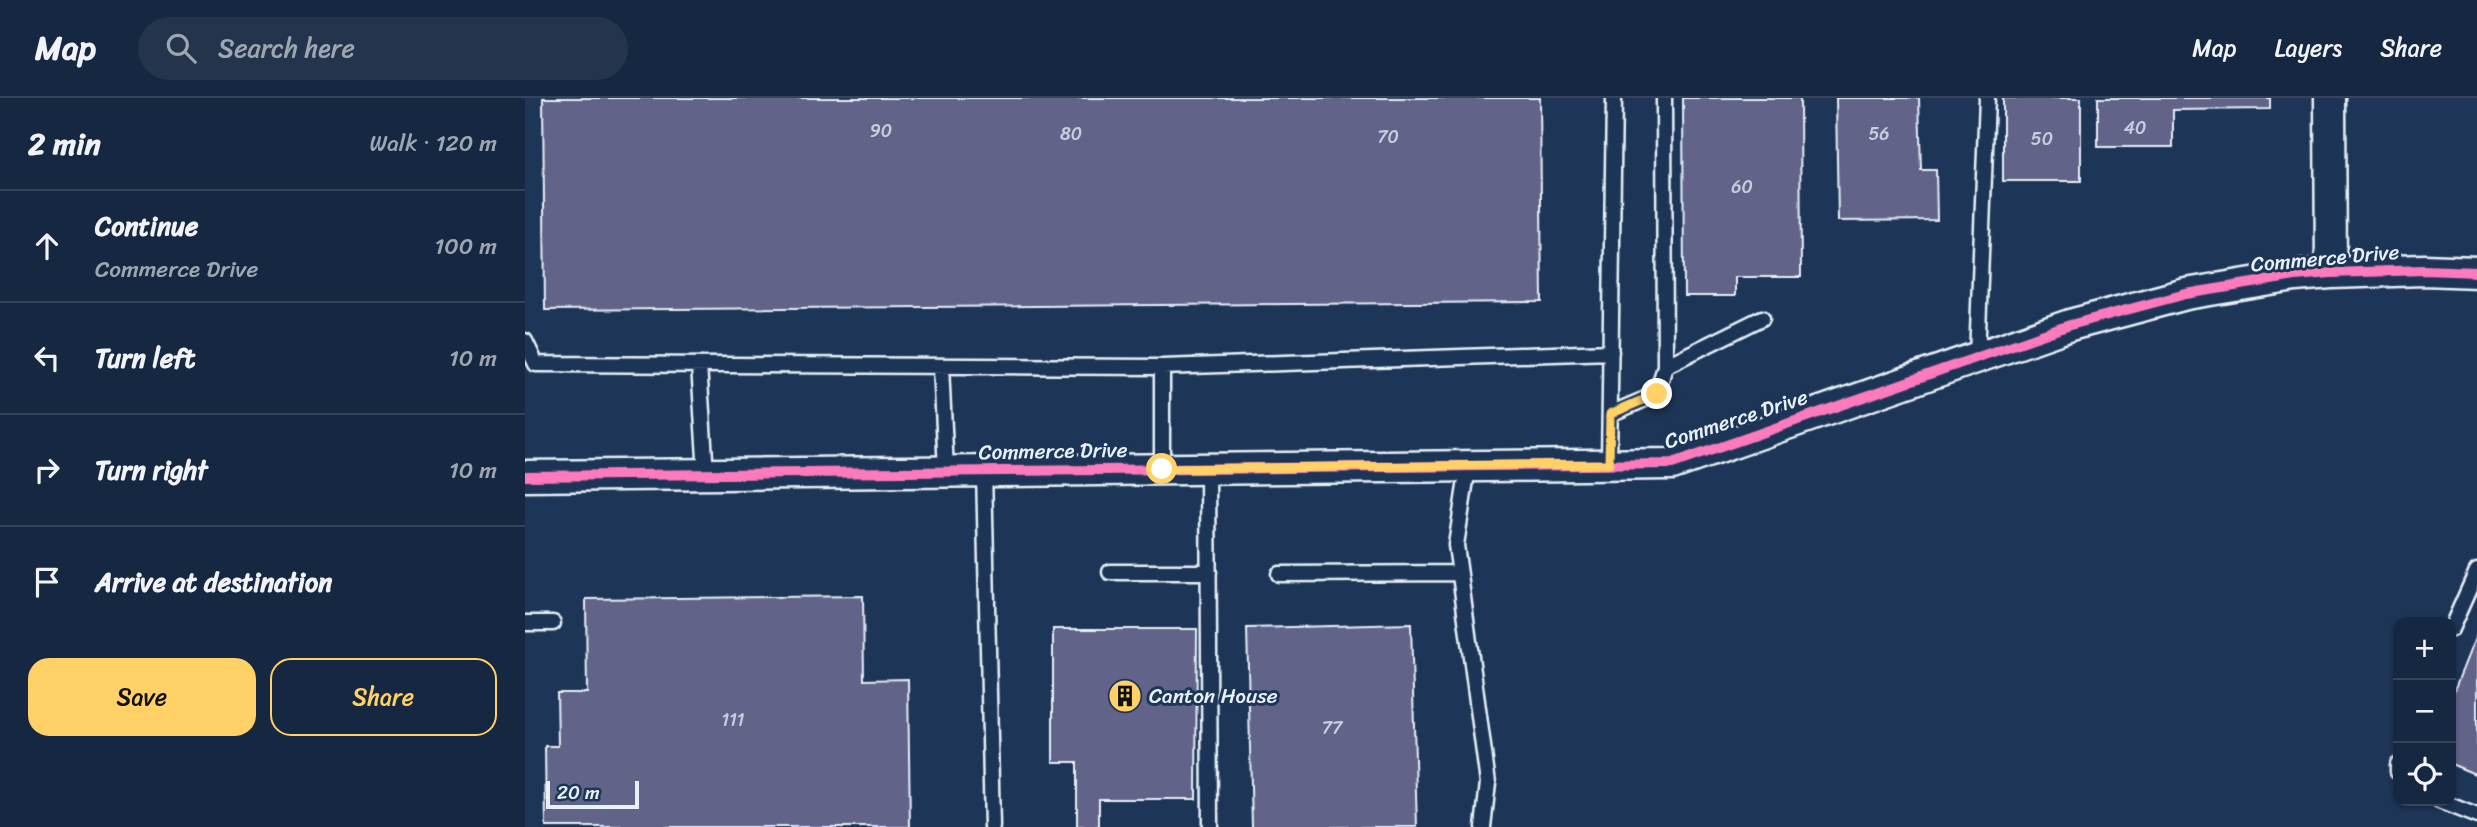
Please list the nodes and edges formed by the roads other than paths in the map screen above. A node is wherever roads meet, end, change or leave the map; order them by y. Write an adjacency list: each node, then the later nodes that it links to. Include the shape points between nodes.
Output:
1 (1614, 98): 9 (lane)
2 (1664, 98): 13 (lane)
3 (1987, 98): 10 (lane)
4 (2330, 98): 6 (street)
5 (2477, 272): 6 (street, Commerce Drive)
6 (2331, 273): 10 (street, Commerce Drive, via 2186,294 2070,325)
7 (1762, 318): 13 (lane)
8 (525, 341): 11 (lane, via 536,364)
9 (1611, 352): 14 (lane); 15 (lane)
10 (1977, 358): 16 (street, Commerce Drive, via 1672,464)
11 (699, 365): 12 (lane); 22 (lane)
12 (941, 366): 14 (lane); 20 (lane)
13 (1665, 366): 15 (lane, via 1657,394)
14 (1162, 367): 18 (lane)
15 (1610, 414): 16 (lane)
16 (1609, 464): 17 (street, Commerce Drive)
17 (1468, 467): 19 (street, Commerce Drive); 27 (lane, via 1456,545)
18 (1162, 469): 19 (street, Commerce Drive); 21 (street, Commerce Drive)
19 (1208, 469): 26 (lane)
20 (946, 471): 21 (street, Commerce Drive); 22 (street, Commerce Drive)
21 (984, 471): 34 (lane)
22 (706, 474): 23 (street, Commerce Drive)
23 (525, 476)
24 (2477, 571): 29 (lane)
25 (1111, 572): 26 (lane)
26 (1209, 572): 35 (lane)
27 (1461, 573): 28 (lane); 36 (lane, via 1488,783)
28 (1279, 574)
29 (2456, 618)
30 (525, 623): 31 (lane)
31 (553, 623)
32 (2451, 806): 33 (lane)
33 (2477, 816)
34 (992, 827)
35 (1210, 827)
36 (1483, 827)

